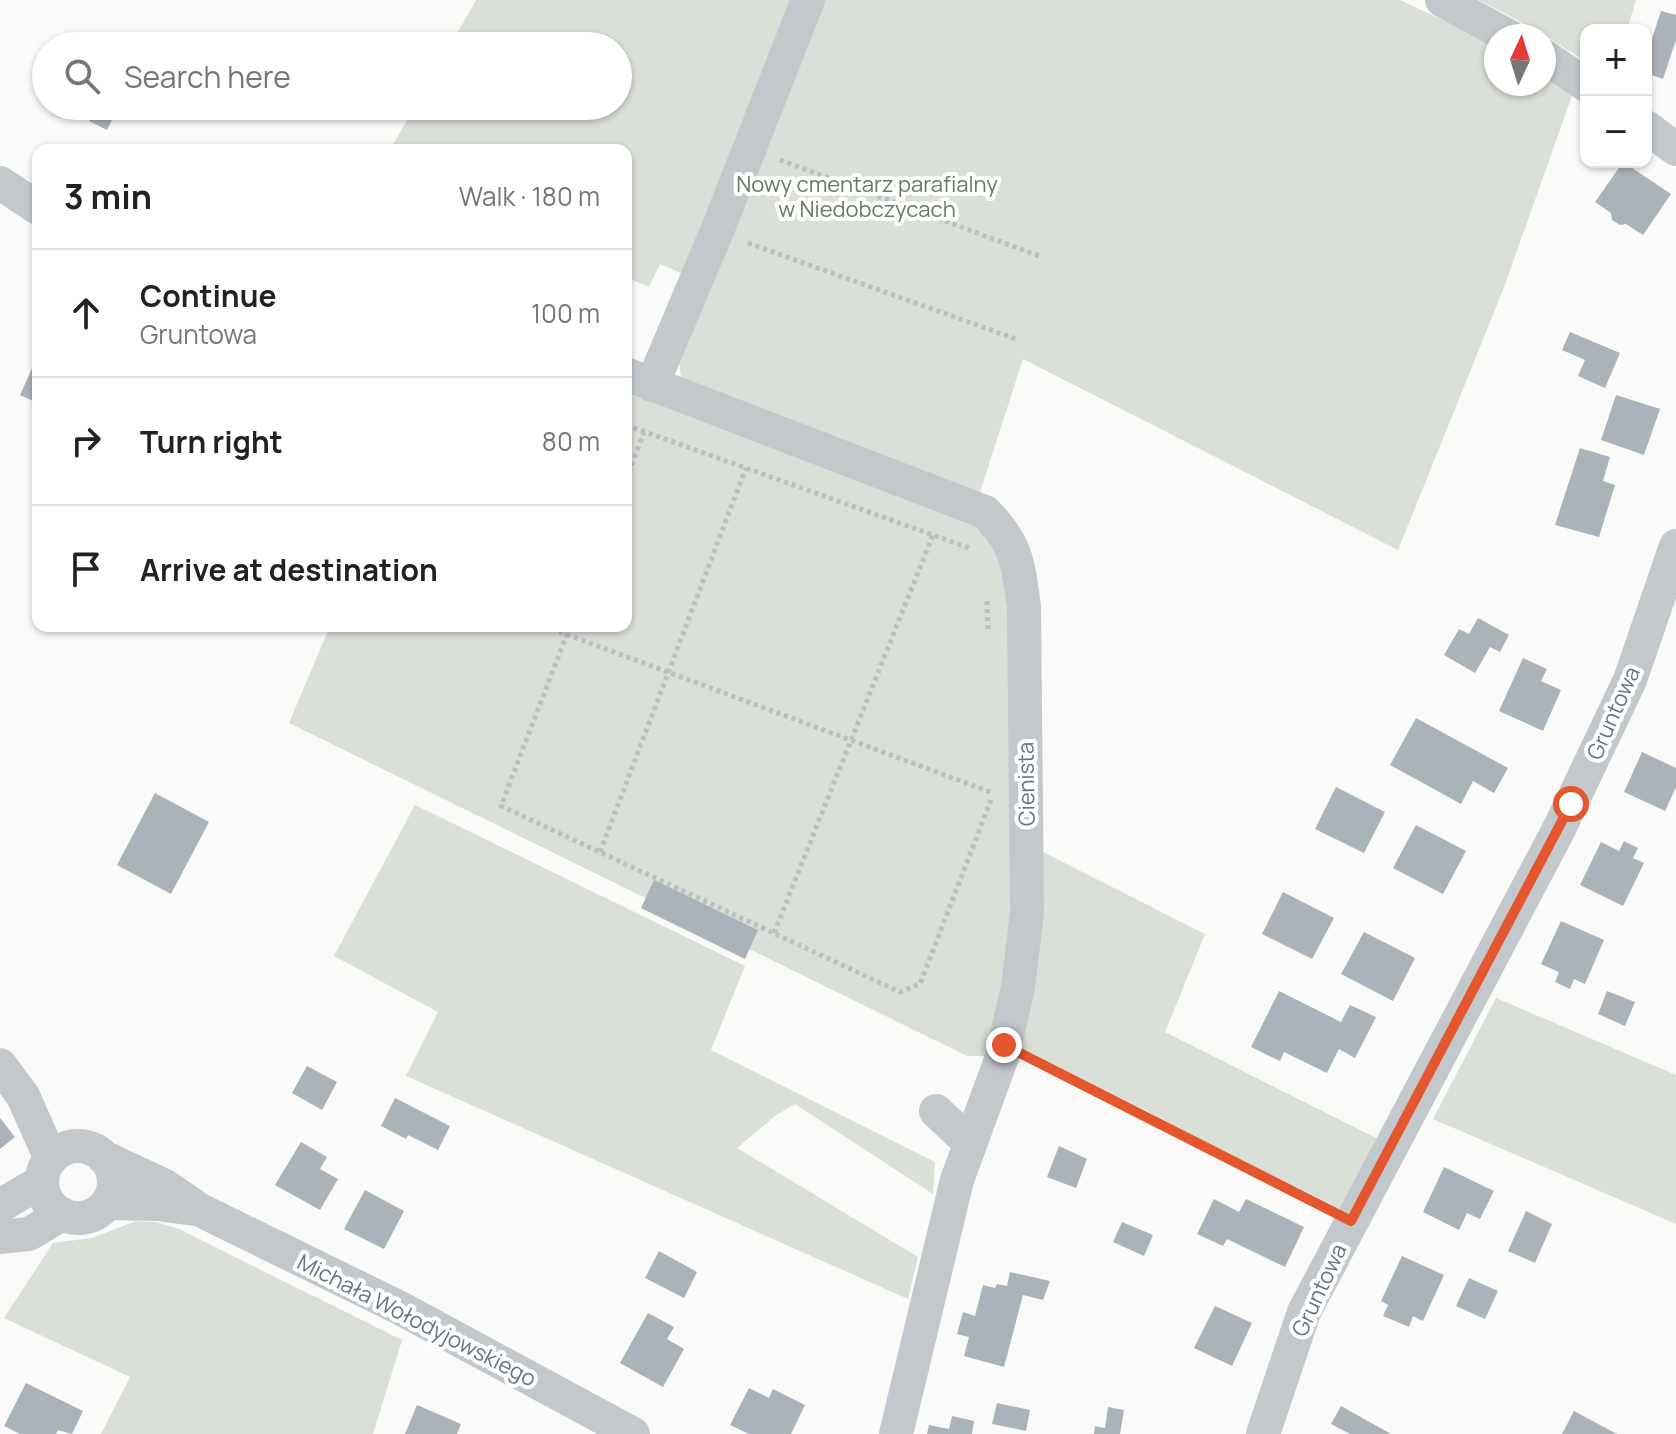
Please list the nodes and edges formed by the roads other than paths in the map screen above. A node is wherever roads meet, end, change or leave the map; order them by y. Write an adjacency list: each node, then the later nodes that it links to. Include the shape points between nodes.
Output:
1 (808, 0): 10 (street)
2 (1442, 0): 3 (street)
3 (1486, 24)
4 (1556, 64): 5 (street)
5 (1580, 81)
6 (1652, 131): 7 (street)
7 (1676, 149)
8 (0, 183): 9 (street)
9 (32, 204)
10 (653, 385): 16 (street, Cienista, via 985,512 1011,545 1024,606 1027,913 1003,1051)
11 (1676, 546): 12 (street, Gruntowa)
12 (1669, 591): 26 (street, Gruntowa, via 1559,829 1304,1312)
13 (0, 1065): 14 (street)
14 (23, 1096): 17 (street, Michała Wołodyjowskiego); 18 (street)
15 (936, 1111): 16 (street)
16 (969, 1142): 25 (street, Cienista)
17 (97, 1153): 18 (street, via 71,1147); 19 (street, via 110,1165 114,1185); 21 (street, Michała Wołodyjowskiego, via 165,1186)
18 (46, 1170): 20 (street); 22 (street, via 47,1200)
19 (107, 1203): 21 (street, Michała Wołodyjowskiego); 22 (street, via 91,1216)
20 (0, 1206)
21 (200, 1210): 24 (street, Michała Wołodyjowskiego, via 400,1308)
22 (62, 1214): 23 (street)
23 (5, 1246)
24 (633, 1434)
25 (896, 1434)
26 (1263, 1434)

